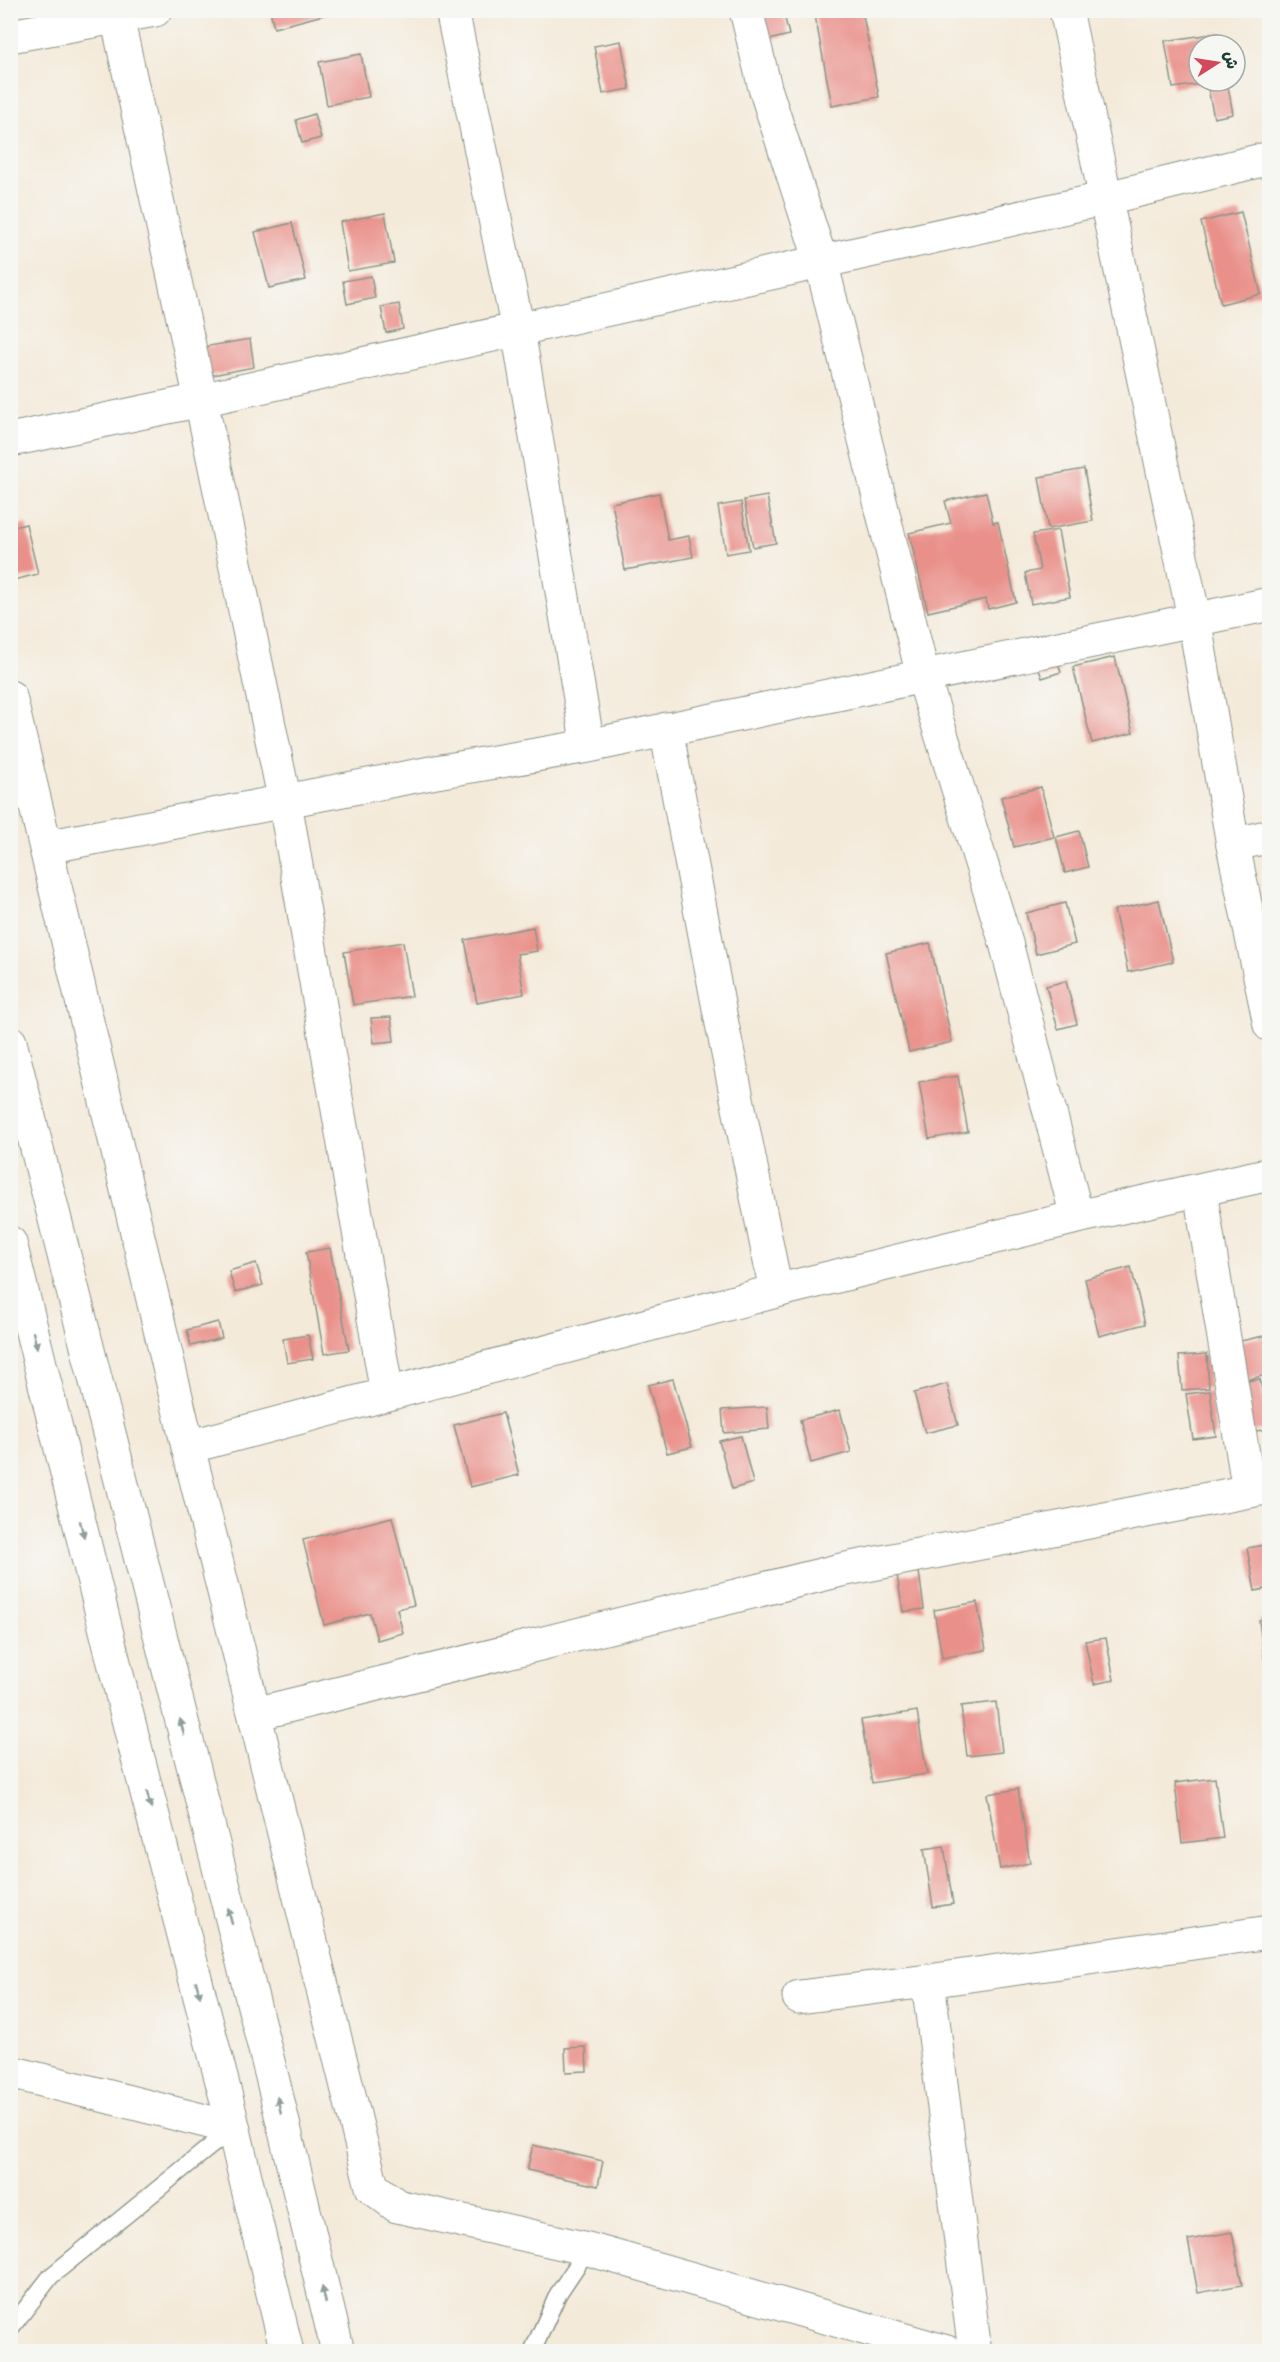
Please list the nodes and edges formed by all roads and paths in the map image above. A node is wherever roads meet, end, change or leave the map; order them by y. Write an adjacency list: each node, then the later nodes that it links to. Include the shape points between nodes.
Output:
1 (155, 10): 5 (main road)
2 (452, 10): 10 (main road)
3 (746, 10): 9 (main road, via 765,88)
4 (1066, 10): 8 (main road)
5 (117, 17): 6 (main road); 11 (main road)
6 (10, 36)
7 (1269, 158): 8 (main road)
8 (1107, 198): 9 (main road); 14 (main road)
9 (821, 261): 10 (main road); 15 (main road)
10 (518, 330): 11 (main road); 18 (main road)
11 (201, 400): 12 (main road); 19 (main road)
12 (10, 440)
13 (1269, 604): 14 (main road)
14 (1194, 618): 15 (main road); 21 (main road)
15 (923, 676): 17 (main road); 27 (main road, via 1006,943)
16 (10, 698): 22 (main road)
17 (666, 729): 18 (main road); 29 (main road)
18 (588, 746): 19 (main road)
19 (285, 802): 22 (main road); 30 (main road)
20 (1269, 836): 21 (main road)
21 (1233, 845): 23 (main road)
22 (46, 847): 31 (main road)
23 (1269, 1024)
24 (10, 1042): 42 (main road, one-way to 24)
25 (1269, 1174): 26 (main road)
26 (1200, 1191): 27 (main road); 32 (main road)
27 (1077, 1217): 29 (main road)
28 (10, 1243): 38 (main road, one-way to 38)
29 (776, 1291): 30 (main road)
30 (387, 1394): 31 (main road)
31 (188, 1447): 33 (main road)
32 (1259, 1489): 33 (main road, via 841,1570)
33 (255, 1714): 39 (main road, via 372,2187 397,2206)
34 (1269, 1932): 35 (main road)
35 (928, 1981): 36 (main road); 45 (main road)
36 (799, 1997)
37 (10, 2072): 38 (main road)
38 (233, 2128): 40 (lane, via 51,2276); 41 (main road)
39 (588, 2249): 43 (lane, via 558,2294); 44 (main road)
40 (10, 2329)
41 (287, 2352)
42 (338, 2352)
43 (532, 2352)
44 (946, 2352)
45 (975, 2352)

